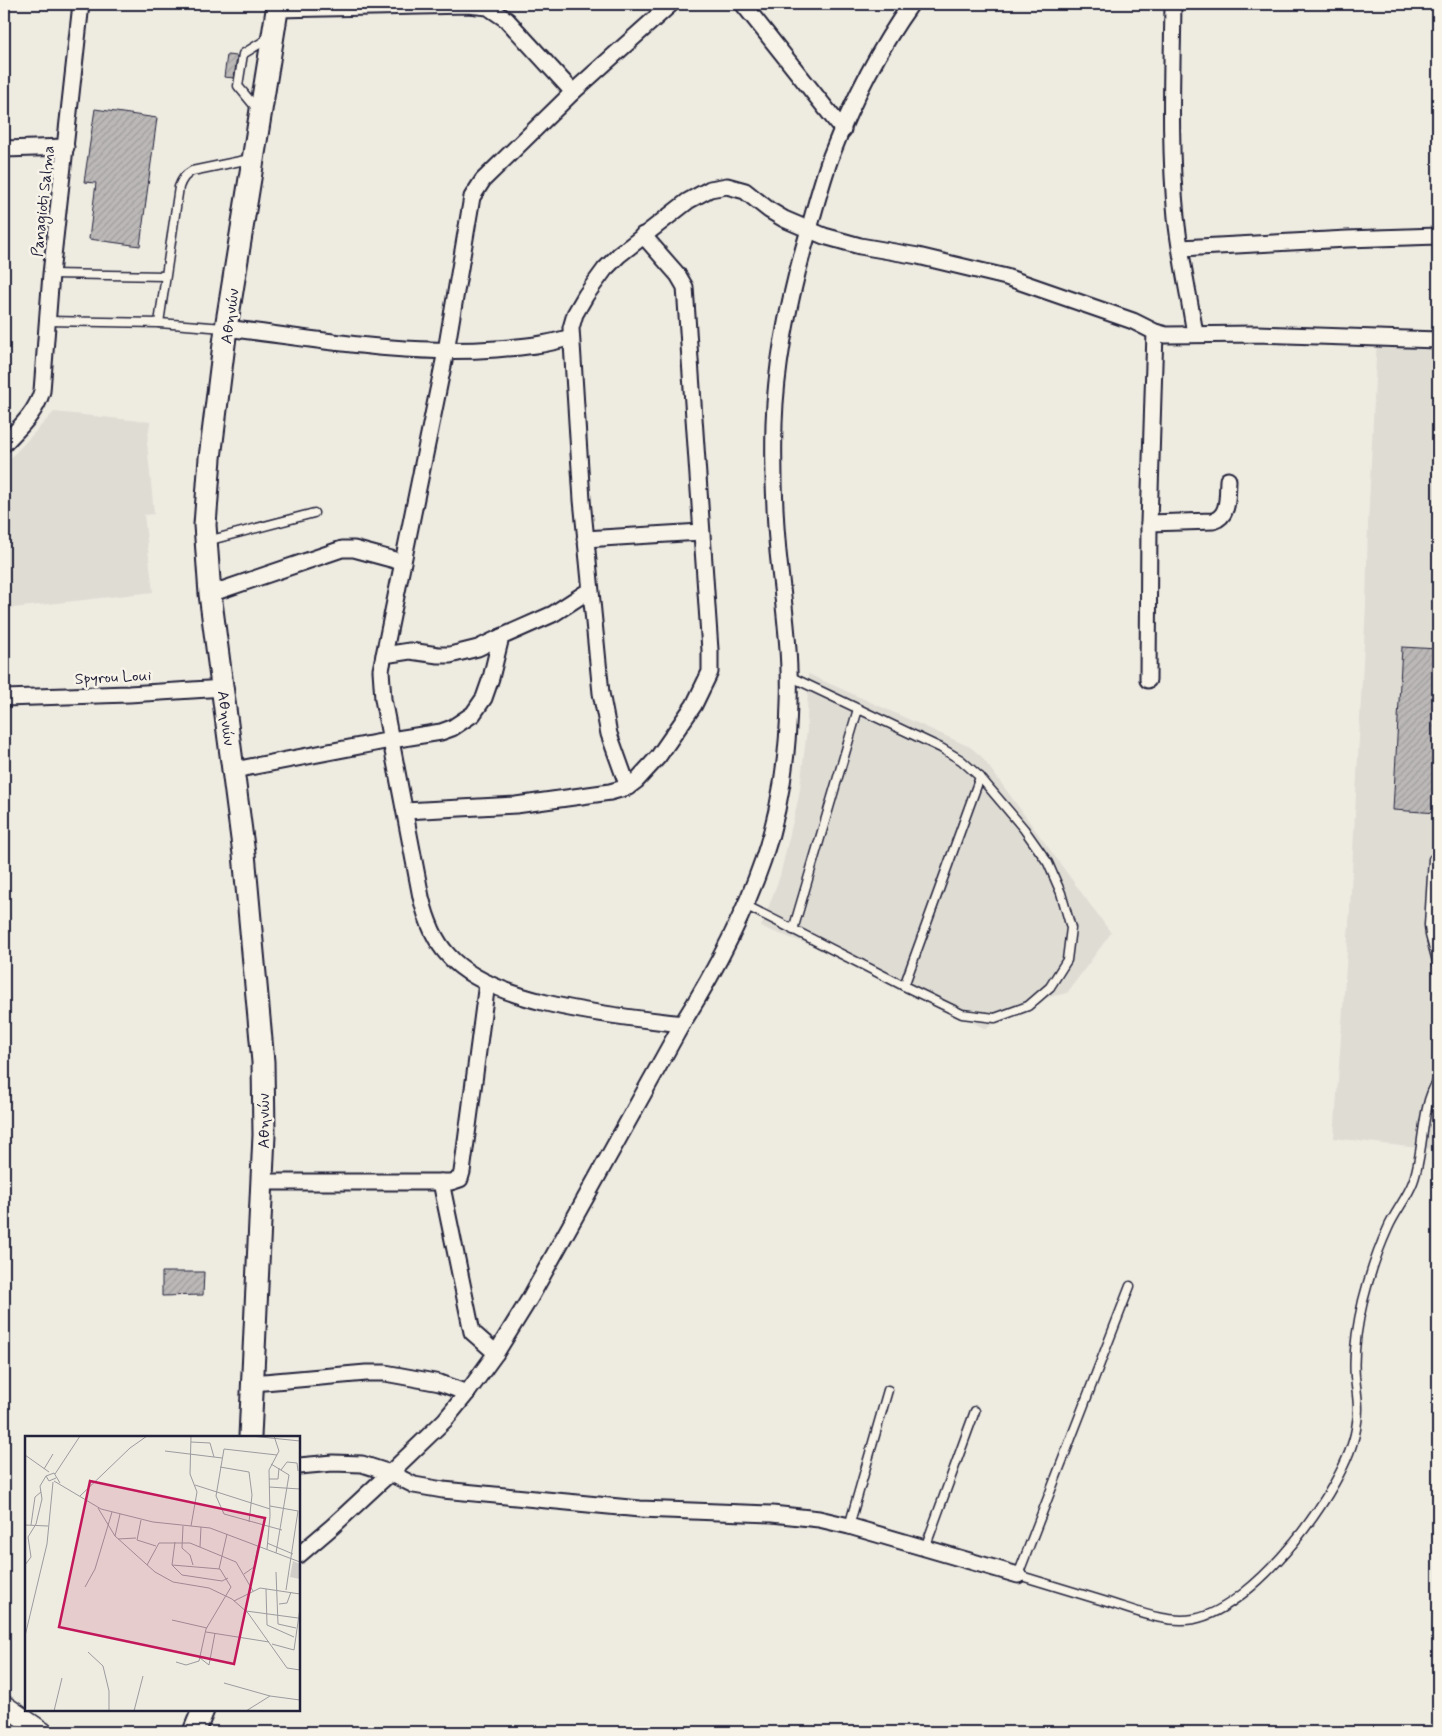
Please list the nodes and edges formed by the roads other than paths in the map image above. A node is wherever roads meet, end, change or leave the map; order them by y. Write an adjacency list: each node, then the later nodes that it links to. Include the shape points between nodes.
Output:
1 (81, 4): 9 (street, Panagioti Salma)
2 (671, 4): 7 (street)
3 (743, 4): 8 (street)
4 (911, 4): 8 (street, via 869,72)
5 (1173, 4): 15 (street, via 1172,151)
6 (277, 6): 7 (street, via 488,7 506,20); 11 (main road, Αθηνών)
7 (573, 92): 25 (street, via 476,189 469,209)
8 (843, 130): 12 (street, via 818,193)
9 (66, 147): 10 (street); 16 (street, Panagioti Salma)
10 (4, 149)
11 (254, 158): 17 (lane, via 192,171 181,180); 20 (main road, Αθηνών)
12 (808, 231): 13 (street, via 776,215 740,188 719,186 703,192); 21 (street, via 838,241 1006,277 1133,321); 38 (street, via 786,316 775,413 775,502)
13 (642, 235): 23 (street, via 613,260 586,295 572,321); 30 (street, via 678,275 684,287)
14 (1438, 236): 15 (street)
15 (1181, 248): 22 (street)
16 (52, 274): 17 (lane); 18 (street, Panagioti Salma)
17 (165, 276): 19 (lane)
18 (47, 321): 19 (lane); 26 (street, Panagioti Salma, via 39,402)
19 (159, 322): 20 (lane)
20 (226, 328): 25 (street); 32 (main road, Αθηνών, via 207,486)
21 (1155, 332): 22 (street); 29 (street)
22 (1195, 334): 24 (street)
23 (571, 337): 25 (street, via 540,345); 31 (street)
24 (1438, 340)
25 (446, 351): 33 (street)
26 (4, 444)
27 (1228, 480): 29 (street, via 1226,509 1219,519)
28 (314, 513): 32 (lane)
29 (1149, 523): 39 (street)
30 (701, 532): 31 (street); 46 (street, via 710,672 677,730)
31 (585, 539): 34 (street)
32 (205, 542): 35 (main road, Αθηνών)
33 (402, 562): 35 (street, via 342,548); 37 (street)
34 (590, 590): 36 (street, via 553,614); 46 (street, via 605,713 614,751)
35 (210, 594): 40 (main road, Αθηνών)
36 (501, 638): 37 (street, via 450,655 410,651); 43 (street, via 484,698 472,714 460,724 441,732)
37 (384, 655): 43 (street, via 381,685)
38 (789, 676): 42 (lane); 49 (street, via 786,747 776,808 763,860)
39 (1148, 680)
40 (224, 688): 41 (street, Spyrou Loui); 44 (main road, Αθηνών)
41 (4, 698)
42 (858, 710): 45 (lane, via 941,748); 50 (lane)
43 (391, 740): 44 (street); 47 (street)
44 (234, 770): 56 (main road, Αθηνών, via 264,1062)
45 (980, 777): 53 (lane); 53 (lane, via 1048,863 1061,892 1071,928 1067,960 1050,987 1028,1006 995,1018 962,1014)
46 (628, 787): 47 (street, via 516,805)
47 (405, 811): 52 (street, via 421,897 437,941 469,974)
48 (1433, 859): 51 (lane, via 1429,925)
49 (745, 905): 50 (lane); 54 (street, via 710,978)
50 (793, 930): 53 (lane)
51 (1438, 965)
52 (487, 983): 54 (street, via 563,1006); 57 (street, via 462,1172 457,1181)
53 (904, 986)
54 (682, 1024): 59 (street, via 567,1233)
55 (1438, 1080): 70 (lane, via 1412,1183 1388,1229 1363,1300 1356,1337 1355,1376 1359,1408 1349,1455 1326,1499 1289,1548 1245,1593 1210,1614 1193,1619 1154,1616)
56 (262, 1182): 57 (street); 60 (main road, Αθηνών)
57 (441, 1182): 59 (street, via 472,1332)
58 (1130, 1286): 70 (lane)
59 (496, 1353): 62 (street)
60 (253, 1383): 62 (street, via 385,1373 440,1383); 64 (main road, Αθηνών)
61 (888, 1390): 67 (lane)
62 (467, 1393): 66 (street, via 445,1420)
63 (975, 1411): 68 (lane)
64 (250, 1436)
65 (300, 1466): 66 (street, via 362,1464)
66 (390, 1473): 67 (street, via 414,1484 443,1490 640,1509 789,1516); 69 (street)
67 (849, 1526): 68 (street)
68 (925, 1548): 70 (street)
69 (300, 1554)
70 (1018, 1575)
71 (4, 1705): 73 (street)
72 (203, 1711): 74 (main road)
73 (43, 1732)
74 (194, 1732)

